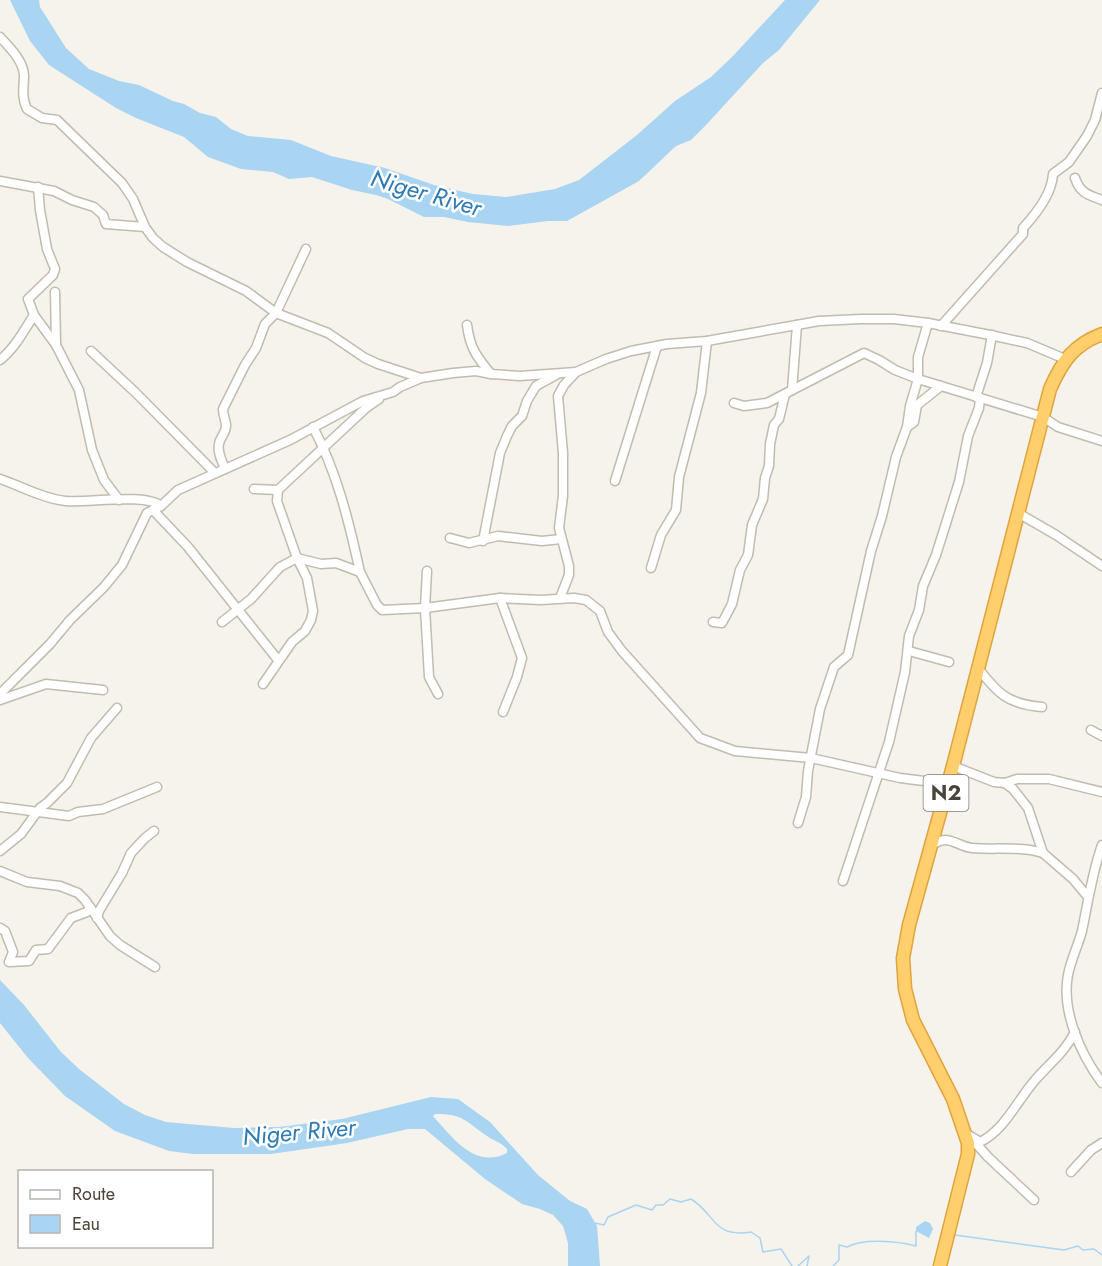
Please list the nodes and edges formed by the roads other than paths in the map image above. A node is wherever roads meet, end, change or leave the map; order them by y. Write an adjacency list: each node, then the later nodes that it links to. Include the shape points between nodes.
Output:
1 (0, 37): 7 (street, via 22,67 27,109 42,118 57,120 122,183)
2 (1102, 93): 15 (street, via 1087,136 1069,162 1053,174 1049,192 1023,228 1023,234)
3 (1075, 178): 6 (street, via 1079,189)
4 (0, 181): 5 (street)
5 (39, 187): 7 (street, via 94,207 103,214 106,224); 11 (street, via 47,249 55,270 28,299)
6 (1102, 201)
7 (145, 227): 10 (street, via 163,247 246,291)
8 (306, 249): 10 (street)
9 (55, 292): 19 (street)
10 (276, 313): 27 (street, via 328,333 378,364); 39 (street, via 265,324 223,409 226,425 219,453)
11 (34, 315): 19 (street); 23 (street, via 17,343)
12 (928, 323): 14 (street, via 861,319); 15 (street); 28 (street, via 918,357)
13 (467, 325): 25 (street, via 472,349)
14 (797, 325): 18 (street); 31 (street)
15 (941, 326): 17 (street)
16 (1102, 334): 22 (highway, N2)
17 (992, 335): 22 (street, via 1027,343); 32 (street)
18 (707, 341): 20 (street); 53 (street, via 701,393 679,477 676,510 661,536)
19 (56, 345): 45 (street, via 79,390 88,434 104,480)
20 (657, 346): 24 (street, via 606,359); 42 (street)
21 (91, 351): 40 (street)
22 (1065, 359): 34 (highway, N2, via 1050,389)
23 (0, 360)
24 (576, 372): 26 (street); 49 (street, via 558,396 563,453)
25 (491, 374): 26 (street); 27 (street, via 453,372)
26 (559, 374): 50 (street, via 536,386 507,436)
27 (420, 378): 30 (street)
28 (918, 380): 29 (street); 31 (street, via 864,353); 36 (street)
29 (940, 386): 32 (street); 36 (street, via 918,405 914,422)
30 (393, 392): 35 (street, via 363,401); 38 (street, via 366,408)
31 (789, 392): 33 (street, via 755,405); 61 (street, via 774,426 763,499 752,525 748,555 732,604 722,623)
32 (978, 397): 34 (street); 62 (street, via 980,408 923,586 909,636)
33 (734, 403)
34 (1043, 417): 37 (street, via 1058,427); 47 (highway, N2)
35 (313, 427): 38 (street); 39 (street)
36 (907, 427): 76 (street, via 870,551 848,655 834,666 820,709)
37 (1102, 441)
38 (324, 447): 44 (street); 55 (street, via 348,519)
39 (225, 469): 40 (street)
40 (215, 473): 46 (street, via 178,490)
41 (0, 479): 45 (street, via 51,499)
42 (615, 481)
43 (254, 489): 44 (street)
44 (278, 490): 51 (street, via 277,501)
45 (119, 500): 46 (street, via 146,500 155,502)
46 (157, 508): 59 (street); 68 (street, via 147,513 122,565 104,587)
47 (1018, 513): 52 (street); 65 (highway, N2)
48 (450, 538): 50 (street, via 469,543)
49 (561, 539): 50 (street); 57 (street, via 569,575)
50 (483, 540)
51 (297, 558): 55 (street, via 336,563); 59 (street, via 280,567); 63 (street, via 307,578 313,610 304,631)
52 (1102, 566)
53 (651, 568)
54 (427, 571): 58 (street)
55 (360, 572): 58 (street, via 382,610)
56 (500, 598): 57 (street); 58 (street); 73 (street, via 522,658)
57 (560, 598): 76 (street, via 593,604 622,651 700,738 735,750)
58 (425, 608): 69 (street, via 429,677)
59 (238, 610): 60 (street); 63 (street)
60 (222, 622)
61 (713, 622)
62 (909, 651): 64 (street); 78 (street)
63 (278, 660): 66 (street)
64 (949, 662)
65 (978, 668): 71 (street, via 994,690 1009,700); 77 (highway, N2)
66 (264, 684)
67 (103, 690): 70 (street, via 46,684)
68 (0, 694)
69 (438, 694)
70 (0, 700)
71 (1042, 707)
72 (117, 708): 84 (street, via 91,738 67,783)
73 (503, 712)
74 (1091, 730): 75 (street)
75 (1102, 736)
76 (811, 758): 78 (street); 85 (street)
77 (953, 766): 79 (street, via 983,779); 80 (highway, N2)
78 (879, 772): 80 (street); 92 (street)
79 (1005, 783): 82 (street, via 1049,779); 90 (street, via 1028,808)
80 (948, 784): 87 (highway, N2)
81 (157, 787): 84 (street, via 103,808 69,816)
82 (1102, 792)
83 (0, 807): 84 (street)
84 (36, 813): 89 (street, via 21,834)
85 (798, 823)
86 (154, 831): 95 (street, via 131,853)
87 (932, 845): 90 (street, via 942,840 973,848); 100 (highway, N2, via 903,958 905,989 913,1020)
88 (1102, 845): 93 (street)
89 (0, 851)
90 (1043, 853): 93 (street)
91 (0, 871): 94 (street, via 27,882 60,886 78,893)
92 (843, 881)
93 (1088, 897): 98 (street, via 1066,986)
94 (90, 907): 95 (street); 96 (street, via 72,918 48,949 36,950 29,961 9,962 13,952)
95 (97, 918): 97 (street, via 120,945)
96 (0, 928)
97 (155, 967)
98 (1075, 1032): 99 (street); 100 (street, via 1066,1049 1036,1079 994,1133 980,1142)
99 (1102, 1083)
100 (969, 1136): 103 (street); 104 (highway, N2)
101 (1102, 1143): 102 (street)
102 (1071, 1172)
103 (1035, 1200)
104 (940, 1266)

